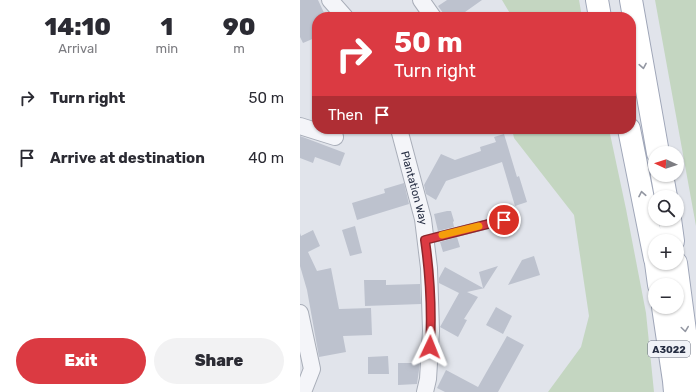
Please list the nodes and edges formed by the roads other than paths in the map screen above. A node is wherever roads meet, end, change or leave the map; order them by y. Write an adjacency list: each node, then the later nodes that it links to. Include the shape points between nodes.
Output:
1 (330, 0): 6 (street)
2 (421, 0): 7 (street)
3 (596, 0): 8 (main road)
4 (604, 0): 9 (main road)
5 (631, 0): 10 (main road, one-way to 10)
6 (340, 12)
7 (429, 12)
8 (599, 12)
9 (606, 12)
10 (633, 12)
11 (636, 28): 18 (main road, one-way to 18)
12 (300, 126): 13 (street)
13 (312, 130)
14 (325, 134): 17 (street)
15 (400, 134): 21 (street, Plantation Way, via 423,219)
16 (631, 134): 20 (main road, one-way to 16)
17 (335, 137)
18 (657, 146)
19 (504, 220): 21 (lane)
20 (650, 234)
21 (425, 240): 26 (street, Plantation Way, via 429,268 431,331)
22 (677, 270): 28 (main road, A3022, one-way to 28)
23 (300, 313): 25 (street, via 312,369)
24 (664, 314): 27 (main road, A3022)
25 (303, 392)
26 (425, 392)
27 (675, 392)
28 (693, 392)

